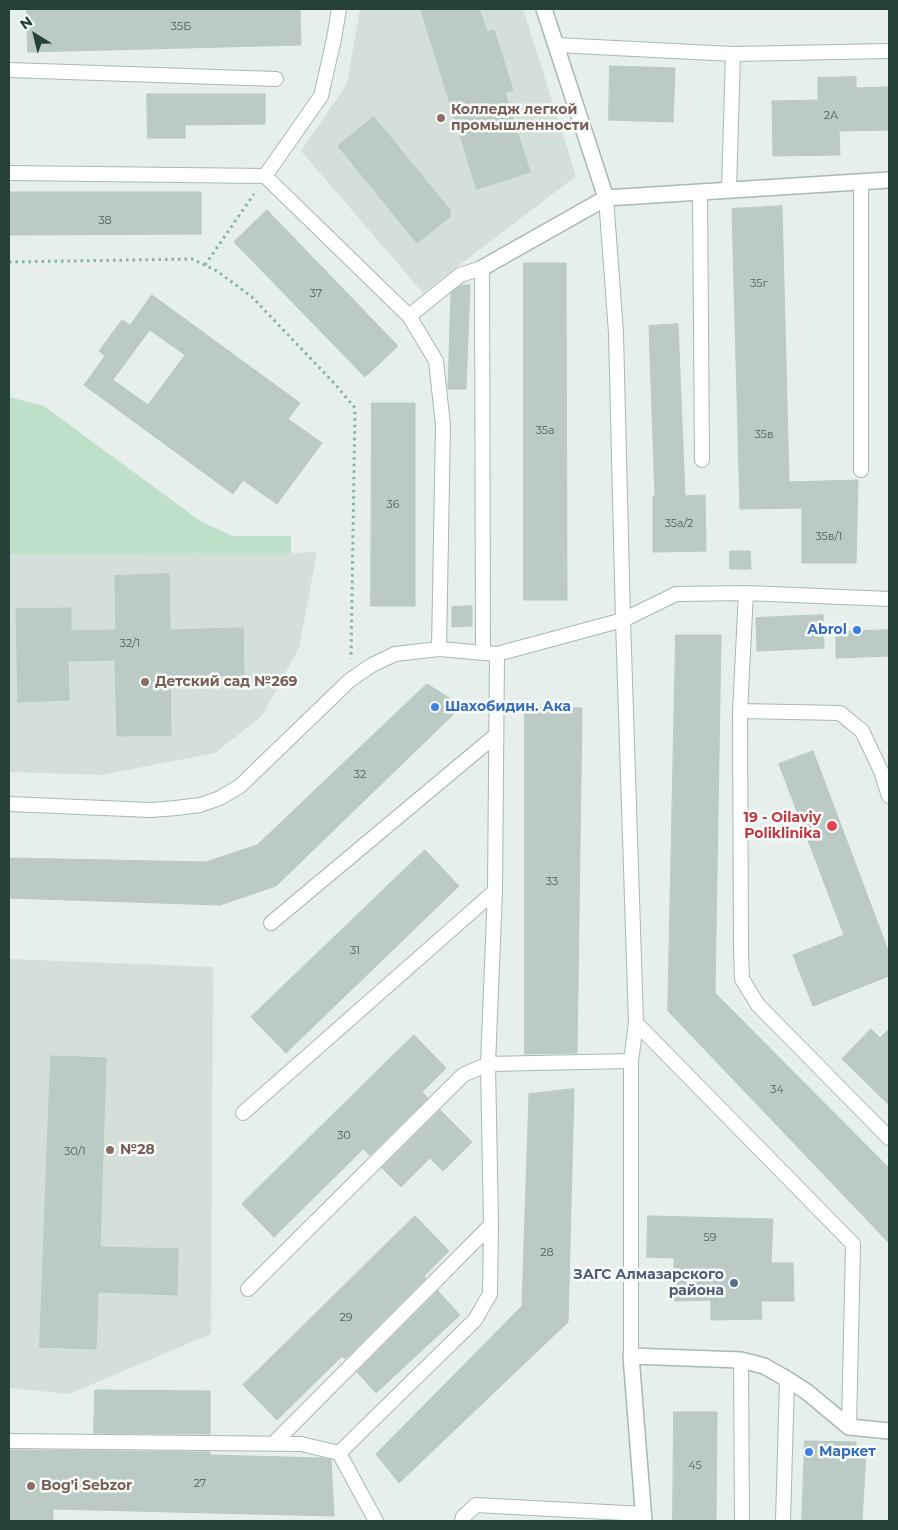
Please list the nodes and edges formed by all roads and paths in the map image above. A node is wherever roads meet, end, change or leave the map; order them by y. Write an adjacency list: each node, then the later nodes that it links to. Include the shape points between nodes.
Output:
1 (339, 9): 9 (lane, via 321,96)
2 (544, 9): 3 (street)
3 (556, 45): 5 (lane); 14 (street)
4 (889, 51): 5 (lane)
5 (733, 54): 12 (lane)
6 (9, 70): 7 (lane)
7 (276, 79)
8 (9, 173): 9 (lane)
9 (265, 176): 16 (path); 18 (lane)
10 (889, 180): 11 (street)
11 (861, 182): 12 (street); 20 (lane)
12 (729, 190): 13 (street)
13 (700, 192): 14 (street); 19 (lane)
14 (606, 198): 17 (street); 23 (lane, via 616,333)
15 (9, 262): 16 (path, via 192,259)
16 (205, 266): 27 (path, via 252,297 355,408)
17 (482, 268): 18 (lane, via 460,276); 25 (lane)
18 (409, 316): 24 (lane, via 436,361 443,425)
19 (702, 460)
20 (860, 470)
21 (746, 593): 22 (lane); 23 (lane, via 676,594); 28 (lane)
22 (889, 599)
23 (623, 620): 26 (lane); 34 (lane)
24 (439, 650): 25 (lane); 27 (lane, via 395,654)
25 (483, 652): 26 (lane)
26 (498, 654): 29 (lane)
27 (350, 680): 31 (lane, via 240,786 220,798 151,810)
28 (740, 711): 30 (lane, via 840,713 862,731); 38 (lane, via 742,979 758,1005)
29 (496, 735): 32 (lane); 33 (lane)
30 (889, 796)
31 (9, 804)
32 (495, 891): 36 (lane); 37 (lane)
33 (270, 922)
34 (636, 1023): 35 (lane); 44 (lane, via 853,1244)
35 (631, 1061): 36 (lane); 41 (lane)
36 (488, 1064): 39 (lane); 40 (lane, via 463,1075)
37 (243, 1112)
38 (889, 1138)
39 (491, 1224): 47 (lane); 48 (lane, via 490,1294 475,1320)
40 (248, 1289)
41 (632, 1356): 42 (street); 49 (street)
42 (741, 1360): 43 (street, via 764,1366); 52 (lane)
43 (787, 1378): 44 (street); 53 (lane)
44 (849, 1427): 45 (street)
45 (889, 1431)
46 (9, 1441): 47 (lane)
47 (273, 1444): 48 (lane, via 301,1444)
48 (339, 1453): 50 (lane)
49 (644, 1518): 51 (lane, via 476,1505)
50 (376, 1521)
51 (462, 1521)
52 (742, 1521)
53 (783, 1521)

